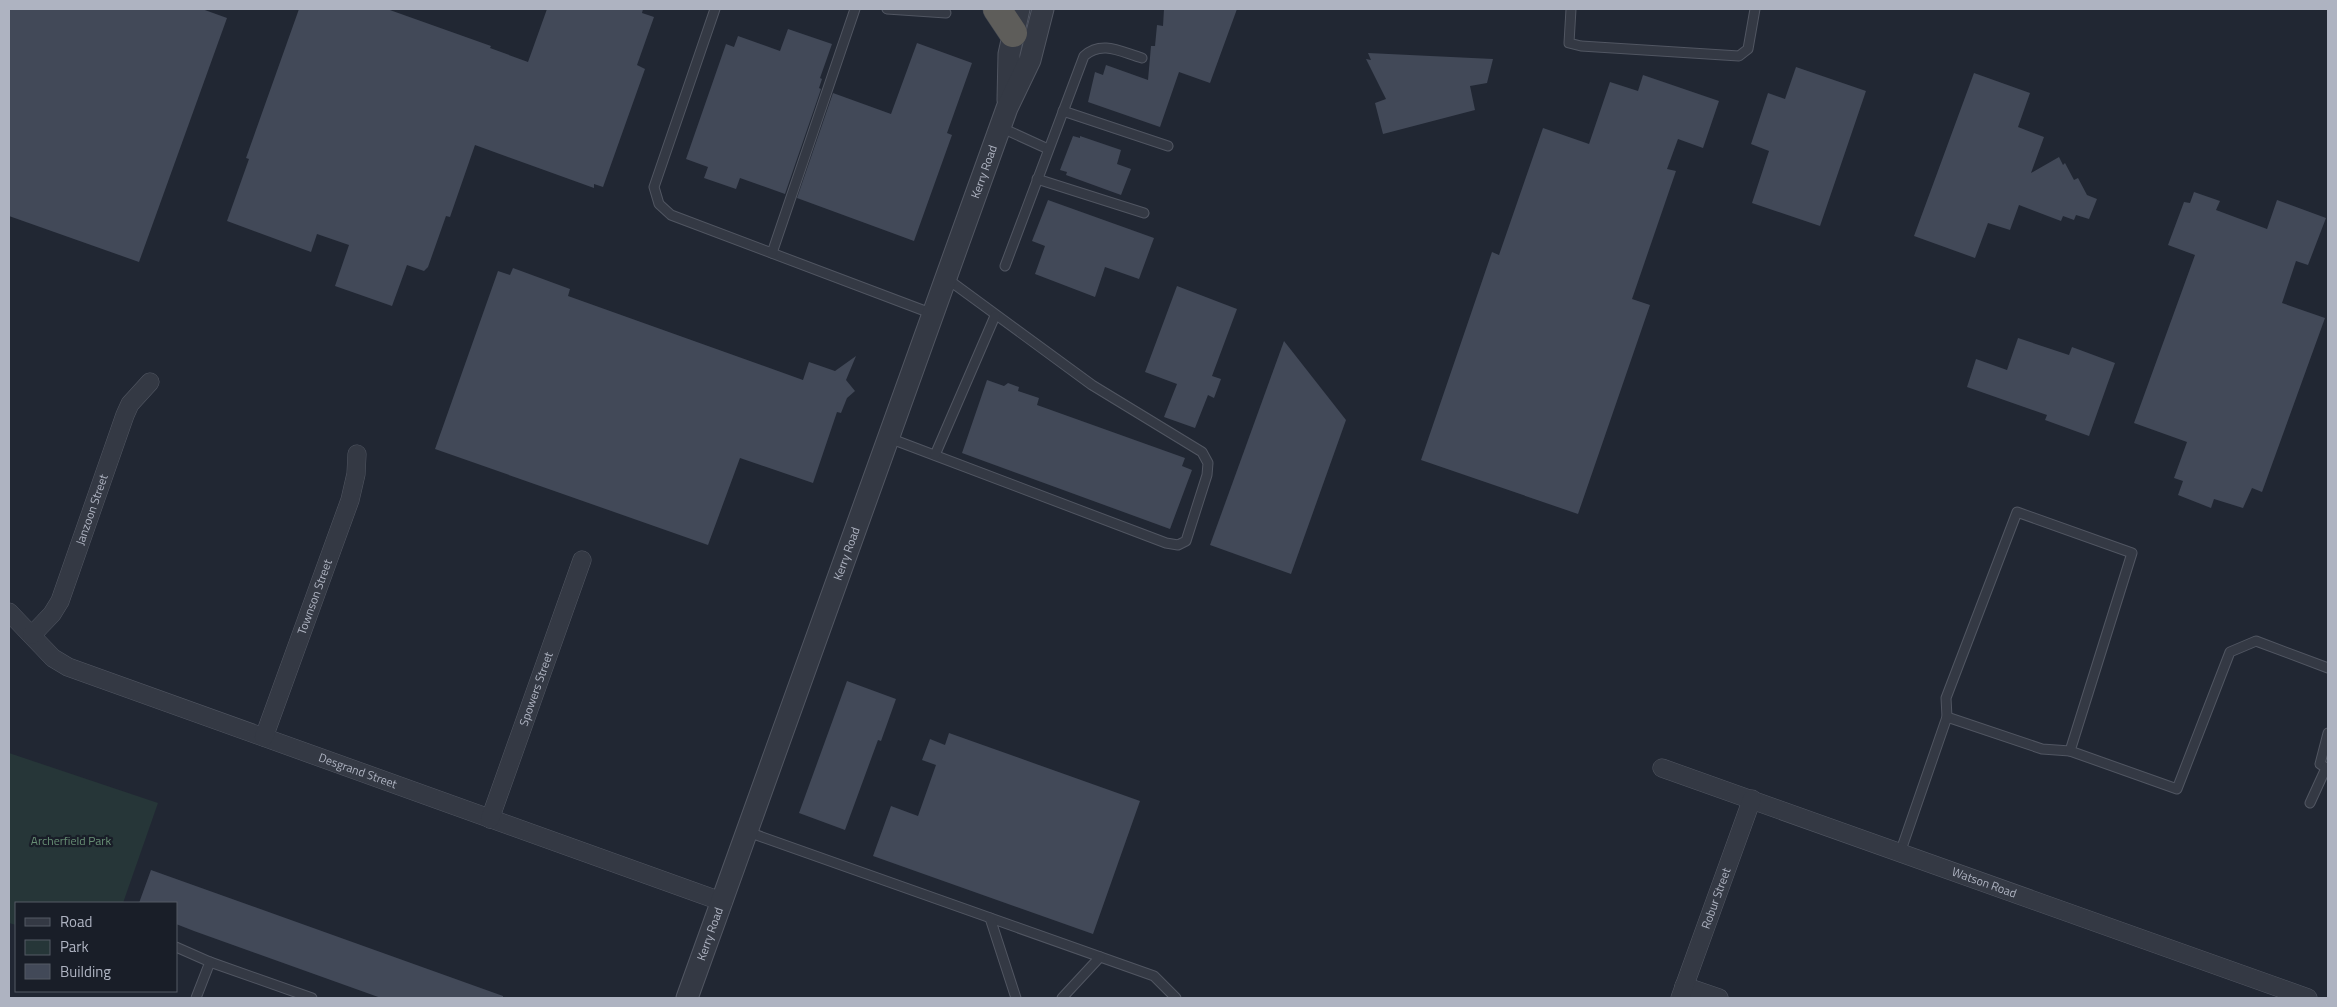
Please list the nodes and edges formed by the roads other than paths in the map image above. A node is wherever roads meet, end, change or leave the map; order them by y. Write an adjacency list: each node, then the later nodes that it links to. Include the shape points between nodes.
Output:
1 (715, 9): 17 (lane, via 654,187 659,204 671,216)
2 (855, 9): 17 (lane)
3 (887, 9): 8 (lane)
4 (997, 9): 9 (highway)
5 (1043, 9): 12 (street, Kerry Road, via 1030,60)
6 (1571, 9): 7 (lane, via 1569,43 1739,56 1748,49)
7 (1755, 9)
8 (946, 13)
9 (1016, 21): 12 (street, Kerry Road)
10 (1142, 58): 11 (lane, via 1102,47 1092,49 1084,56)
11 (1062, 111): 13 (lane); 14 (lane)
12 (1005, 118): 14 (lane); 19 (street, Kerry Road)
13 (1168, 146)
14 (1048, 149): 15 (lane)
15 (1037, 179): 16 (lane); 18 (lane)
16 (1144, 213)
17 (772, 253): 20 (lane)
18 (1005, 266)
19 (946, 278): 20 (street, Kerry Road); 21 (lane)
20 (933, 314): 23 (street, Kerry Road)
21 (996, 316): 25 (lane); 25 (lane, via 1092,385 1202,452 1208,463 1207,475 1186,541 1178,545 1166,543)
22 (150, 382): 28 (street, Janzoon Street, via 130,404 125,415 57,608)
23 (889, 438): 25 (lane); 39 (street, Kerry Road)
24 (357, 454): 32 (street, Townson Street, via 350,500)
25 (935, 455)
26 (582, 560): 38 (street, Spowers Street)
27 (9, 612): 28 (street, Desgrand Street)
28 (32, 635): 32 (street, Desgrand Street, via 56,660 68,667)
29 (2328, 668): 33 (lane, via 2256,642 2230,652 2177,790)
30 (1947, 717): 33 (lane, via 2042,749); 33 (lane, via 1946,698 2016,512 2132,552); 40 (lane)
31 (2328, 733): 35 (lane, via 2320,764)
32 (264, 737): 38 (street, Desgrand Street)
33 (2070, 751)
34 (1662, 768): 36 (street, Watson Road)
35 (2327, 768): 37 (lane)
36 (1752, 799): 40 (street, Watson Road); 46 (street, Robur Street)
37 (2310, 803)
38 (490, 818): 41 (street, Desgrand Street)
39 (748, 832): 41 (street, Kerry Road); 42 (lane)
40 (1900, 853): 54 (street, Watson Road)
41 (723, 902): 49 (street, Kerry Road)
42 (990, 918): 44 (lane); 50 (lane)
43 (178, 948): 45 (lane)
44 (1100, 957): 51 (lane); 52 (lane, via 1154,976)
45 (210, 962): 47 (lane); 48 (lane)
46 (1682, 992): 53 (street)
47 (196, 998)
48 (312, 998)
49 (687, 998)
50 (1016, 998)
51 (1062, 998)
52 (1176, 998)
53 (1719, 998)
54 (2308, 998)

